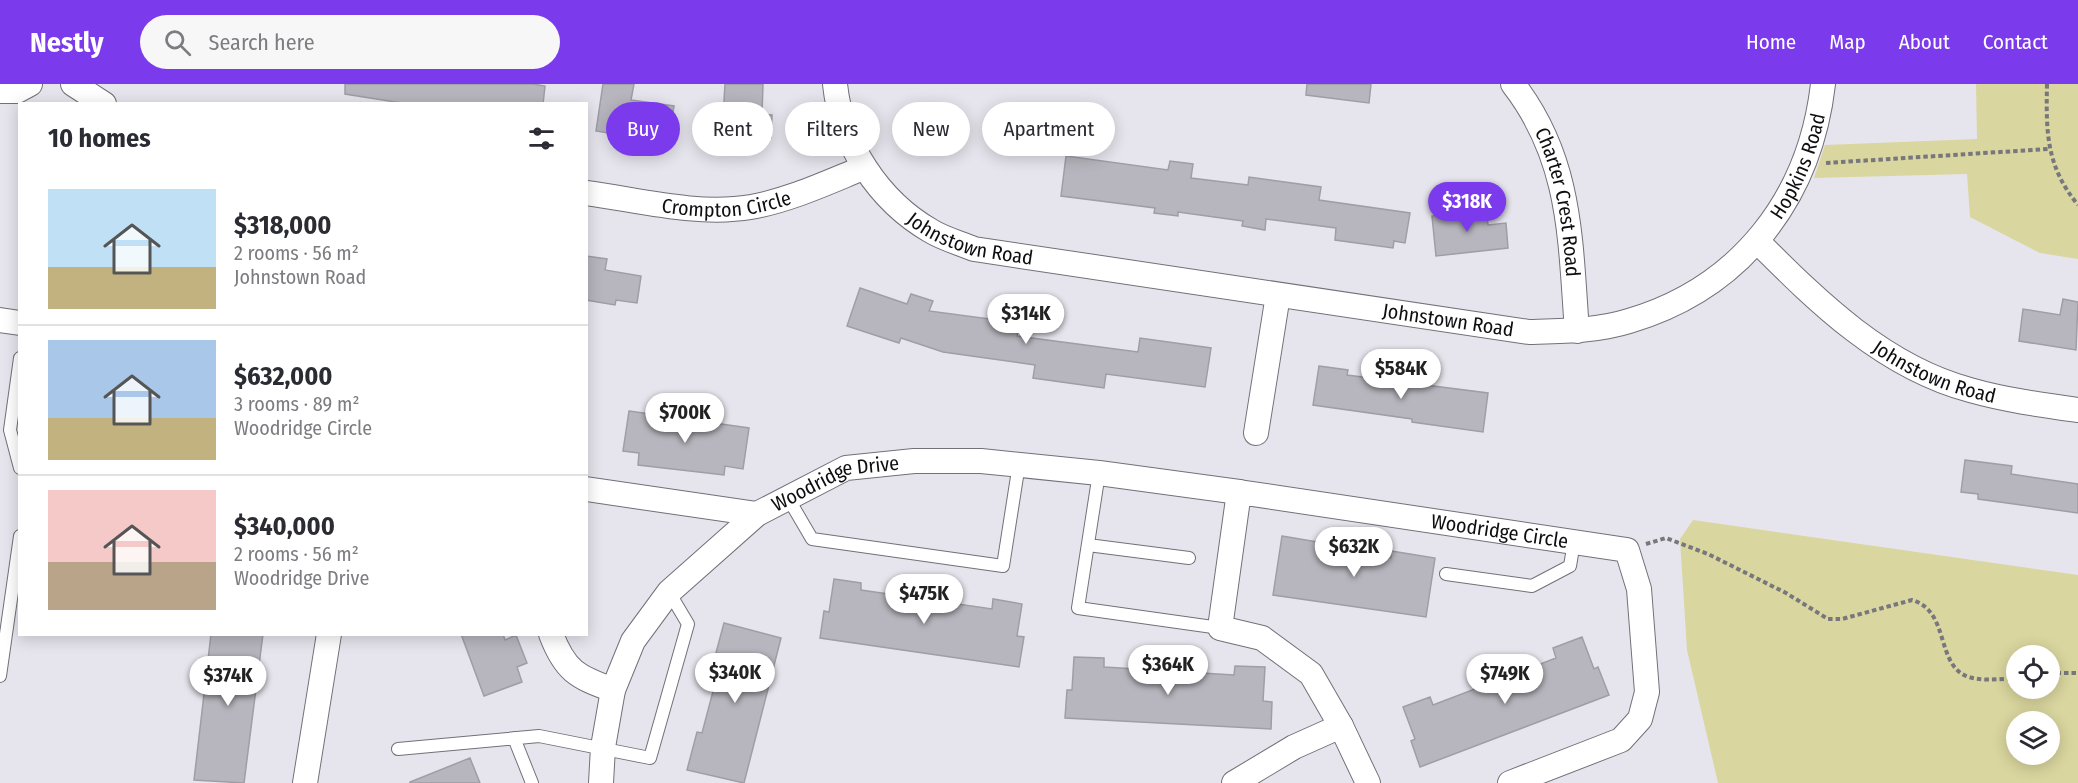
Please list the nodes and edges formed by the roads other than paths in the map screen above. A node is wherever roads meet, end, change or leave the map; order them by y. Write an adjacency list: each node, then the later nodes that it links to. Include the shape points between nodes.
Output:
1 (30, 84): 6 (street, via 17,91)
2 (73, 84): 7 (street)
3 (835, 84): 8 (street, Johnstown Road, via 848,135)
4 (1513, 84): 14 (street, Charter Crest Road, via 1549,141 1568,212)
5 (1823, 84): 10 (street, Hopkins Road, via 1820,112 1804,163)
6 (0, 91)
7 (101, 102)
8 (863, 168): 9 (street, Crompton Circle, via 794,197 749,207 702,209); 11 (street, Johnstown Road, via 905,213 932,232 974,249)
9 (588, 193)
10 (1758, 242): 14 (street, Johnstown Road, via 1713,281 1671,306 1628,322); 16 (street, Johnstown Road, via 1837,317 1876,347 1920,371 1968,390)
11 (1278, 294): 14 (street, Johnstown Road, via 1529,332); 18 (street)
12 (0, 320): 13 (street)
13 (18, 323)
14 (1577, 331)
15 (18, 368): 17 (lane)
16 (2078, 410)
17 (5, 433): 19 (lane)
18 (1257, 433)
19 (18, 463)
20 (1019, 464): 21 (street, Woodridge Drive); 24 (street, Woodridge Drive, via 914,460 846,468); 24 (lane, via 1003,566 812,539)
21 (1099, 473): 23 (street, Woodridge Drive); 27 (lane)
22 (588, 489): 25 (street)
23 (1239, 492): 26 (street, Woodridge Circle); 32 (street)
24 (788, 498): 25 (street, Woodridge Drive)
25 (757, 514): 31 (street, Woodridge Drive)
26 (1574, 542): 30 (lane, via 1570,566 1532,586); 46 (street, Woodridge Circle, via 1627,550 1639,589 1647,692 1640,718 1621,740)
27 (1088, 545): 29 (lane); 32 (lane, via 1078,608)
28 (18, 550): 35 (lane)
29 (1189, 558)
30 (1446, 574)
31 (669, 592): 36 (street, Woodridge Drive, via 633,641); 39 (lane, via 688,624 650,758)
32 (1220, 628): 37 (street, via 1262,638 1311,674)
33 (329, 636): 41 (street)
34 (552, 636): 36 (street, via 560,659 574,672)
35 (0, 676)
36 (614, 690): 39 (street, Woodridge Drive)
37 (1341, 726): 44 (street, via 1294,747); 45 (street)
38 (514, 738): 39 (lane, via 539,736); 40 (lane); 42 (lane)
39 (603, 747): 43 (street, Woodridge Drive)
40 (398, 749)
41 (305, 783)
42 (532, 783)
43 (601, 783)
44 (1234, 783)
45 (1368, 783)
46 (1510, 783)

